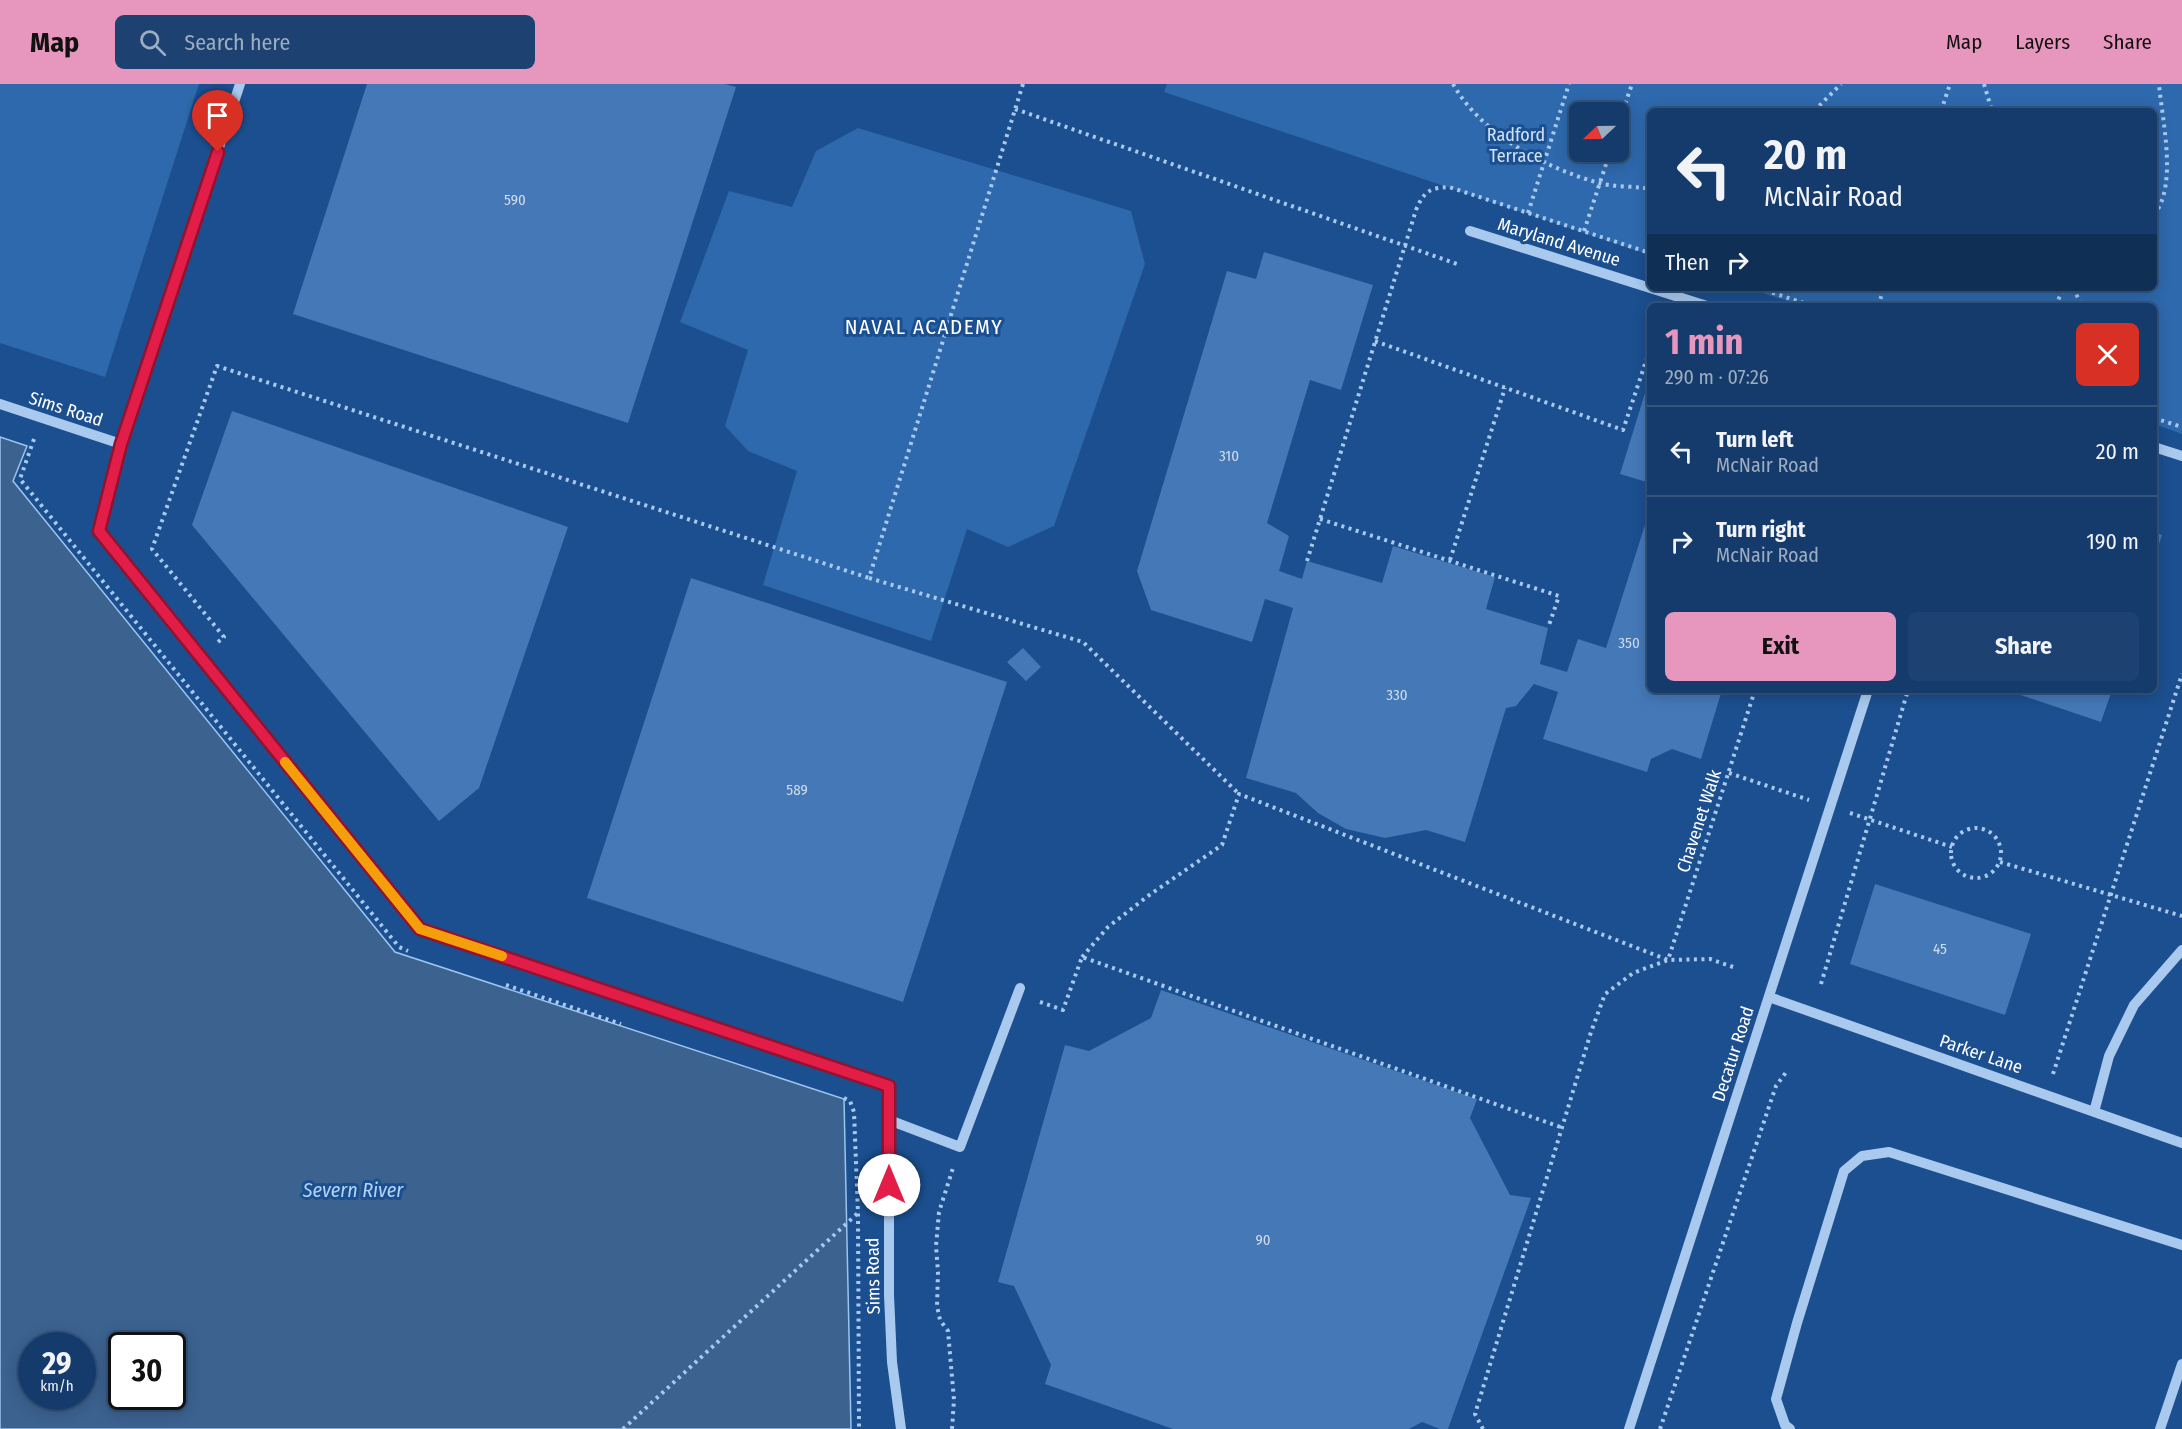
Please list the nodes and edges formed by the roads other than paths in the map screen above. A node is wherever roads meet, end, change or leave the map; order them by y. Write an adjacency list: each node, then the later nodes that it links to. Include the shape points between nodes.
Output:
1 (240, 84): 7 (street)
2 (1470, 231): 3 (street, Maryland Avenue)
3 (1647, 287)
4 (1660, 291): 5 (street, Maryland Avenue)
5 (1698, 303)
6 (0, 404): 7 (street, Sims Road)
7 (121, 444): 15 (street, Sims Road, via 99,531 420,929 889,1086)
8 (2157, 448): 9 (street)
9 (2182, 456)
10 (1867, 693): 13 (street, Decatur Road)
11 (2182, 950): 14 (street, via 2134,1005 2109,1056)
12 (1019, 992): 15 (street, via 960,1147)
13 (1769, 997): 14 (street, Parker Lane); 20 (street, Decatur Road)
14 (2094, 1112): 16 (street, Parker Lane)
15 (889, 1119): 19 (street, Sims Road, via 889,1294 892,1362)
16 (2182, 1143)
17 (2182, 1245): 21 (street, via 1889,1152 1862,1156 1844,1171 1776,1400)
18 (2182, 1364): 22 (street)
19 (901, 1429)
20 (1629, 1429)
21 (1790, 1429)
22 (2160, 1429)

